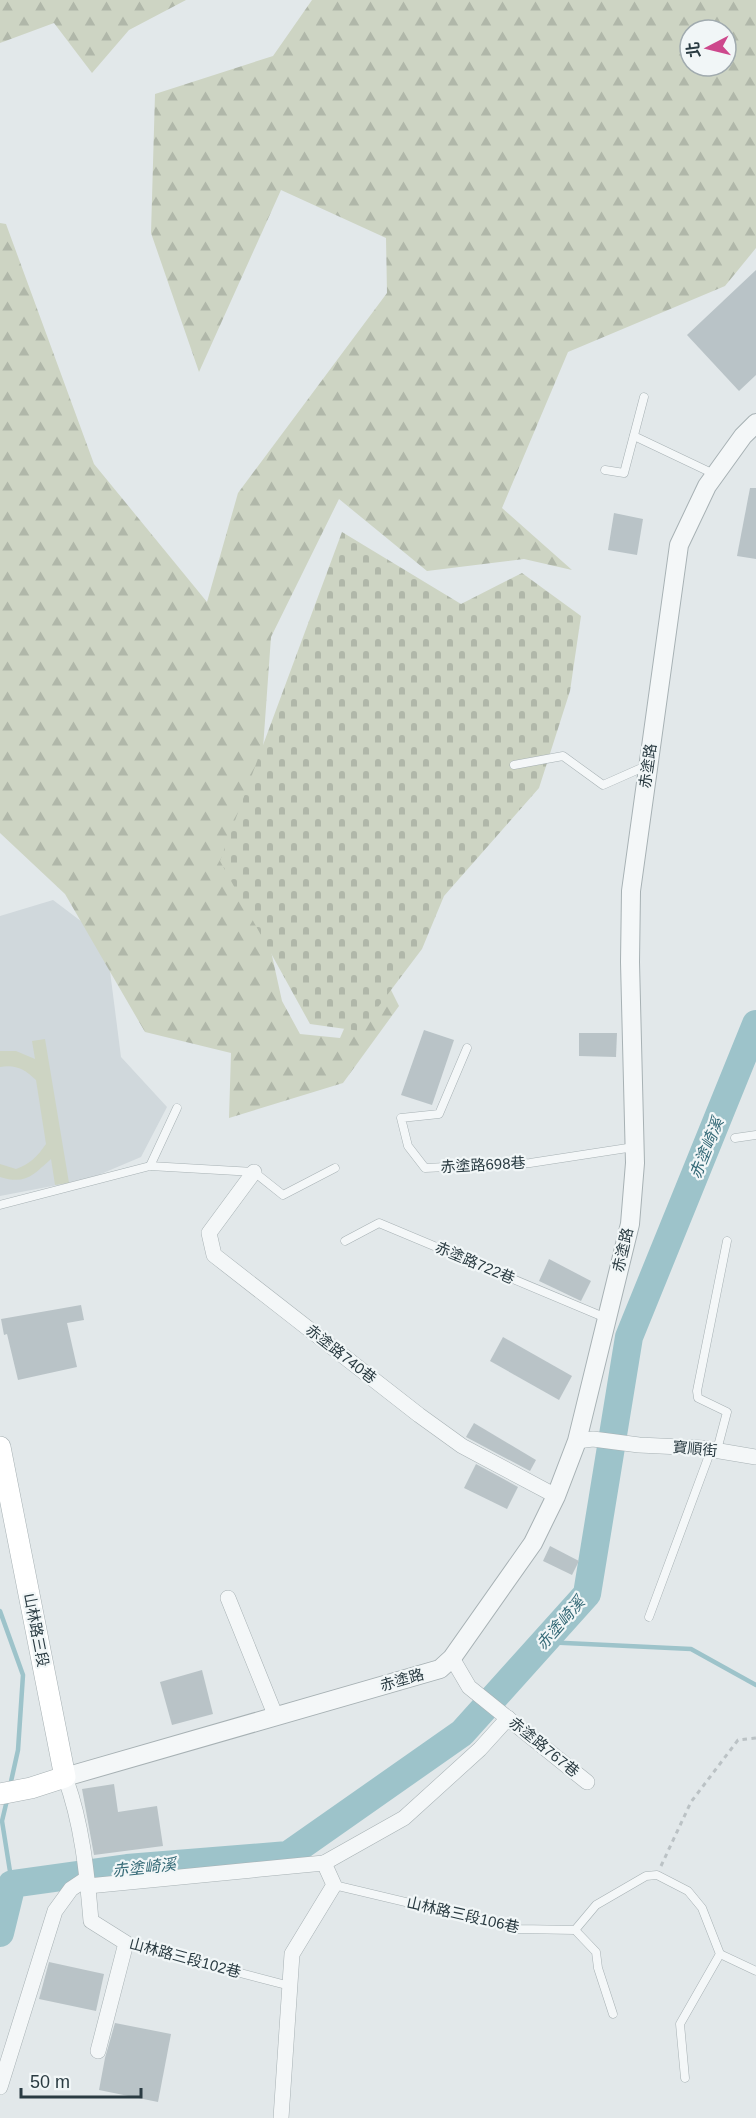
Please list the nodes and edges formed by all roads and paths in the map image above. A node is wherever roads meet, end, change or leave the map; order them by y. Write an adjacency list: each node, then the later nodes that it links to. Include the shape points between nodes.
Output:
1 (645, 397): 3 (lane)
2 (756, 423): 5 (street, 赤塗路)
3 (634, 436): 4 (lane, via 624,473); 5 (lane)
4 (605, 470)
5 (716, 474): 7 (street, 赤塗路, via 679,545)
6 (514, 765): 7 (lane, via 563,756 603,785)
7 (648, 766): 12 (street, 赤塗路, via 631,891)
8 (467, 1048): 12 (lane, 赤塗路698巷, via 439,1114 401,1118 408,1146 425,1168 530,1163)
9 (177, 1108): 13 (lane)
10 (756, 1135): 11 (lane)
11 (735, 1138)
12 (634, 1147): 19 (street, 赤塗路, via 630,1224)
13 (150, 1166): 15 (lane); 16 (lane)
14 (335, 1168): 15 (lane, via 283,1195)
15 (254, 1173): 24 (street, 赤塗路740巷, via 209,1233 214,1255 462,1446)
16 (0, 1205)
17 (345, 1240): 19 (lane, 赤塗路722巷, via 379,1223)
18 (727, 1241): 22 (lane, via 697,1391 698,1398 727,1412)
19 (607, 1318): 20 (street, 赤塗路)
20 (585, 1440): 22 (street, 寶順街); 24 (street, 赤塗路)
21 (0, 1447): 31 (main road, 山林路三段)
22 (714, 1450): 23 (street, 寶順街); 26 (lane)
23 (756, 1457)
24 (556, 1496): 27 (street, 赤塗路, via 533,1543)
25 (228, 1598): 29 (street)
26 (649, 1617)
27 (452, 1658): 28 (street, 赤塗路767巷, via 469,1687); 29 (street, 赤塗路, via 440,1669)
28 (505, 1716): 32 (street, 赤塗路767巷); 34 (street, via 480,1749 404,1818)
29 (276, 1717): 31 (street, 赤塗路)
30 (756, 1738): 35 (path, via 738,1740 691,1802)
31 (65, 1777): 33 (main road); 36 (street, via 78,1821)
32 (587, 1782)
33 (0, 1794)
34 (324, 1863): 36 (street); 37 (street)
35 (657, 1875): 38 (lane, via 646,1876 596,1905); 40 (lane, via 688,1891 702,1908)
36 (87, 1883): 39 (street, 山林路三段102巷, via 91,1921); 46 (street, via 72,1889 55,1911)
37 (334, 1885): 38 (lane, 山林路三段106巷, via 519,1929); 42 (street, via 292,1954)
38 (575, 1930): 43 (lane, via 596,1952)
39 (126, 1943): 42 (lane, 山林路三段102巷); 44 (street)
40 (720, 1954): 41 (lane); 45 (lane, via 680,2024)
41 (756, 1971)
42 (290, 1986): 47 (street)
43 (613, 2014)
44 (98, 2050)
45 (685, 2078)
46 (0, 2087)
47 (281, 2118)

